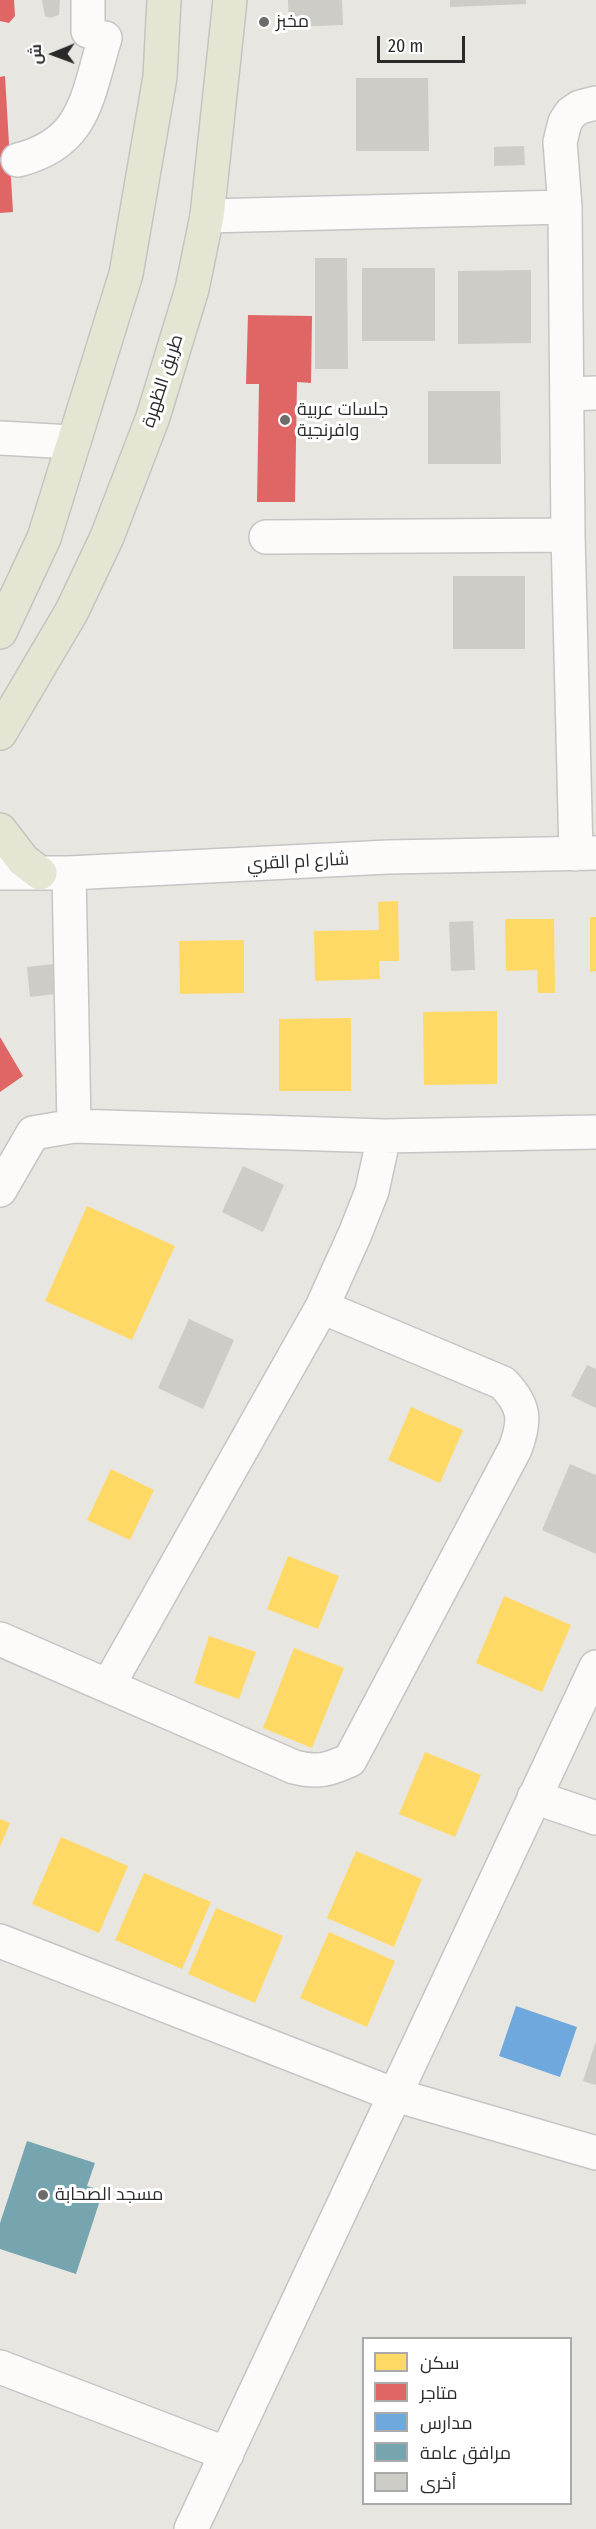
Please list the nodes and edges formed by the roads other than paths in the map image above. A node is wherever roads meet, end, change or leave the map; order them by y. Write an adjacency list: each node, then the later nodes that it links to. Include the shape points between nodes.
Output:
1 (164, 0): 10 (main road, via 160,77 126,274)
2 (230, 0): 7 (main road, طريق الظهرة)
3 (94, 23): 5 (street, via 78,121 54,147)
4 (596, 104): 6 (street, via 572,113 561,132)
5 (18, 160)
6 (565, 207): 7 (street); 8 (street)
7 (207, 216): 14 (main road, طريق الظهرة, via 192,289 153,417 107,537 72,611)
8 (581, 393): 11 (street)
9 (0, 438): 10 (street)
10 (72, 442): 13 (main road, via 44,538)
11 (568, 535): 12 (street); 16 (street)
12 (266, 537)
13 (0, 632)
14 (0, 733)
15 (0, 830): 18 (main road, via 23,860)
16 (586, 853): 18 (street, شارع ام القري, via 388,857)
17 (0, 873): 18 (street, شارع ام القري)
18 (54, 873): 19 (street)
19 (74, 1126): 21 (street); 22 (street, via 33,1133)
20 (596, 1132): 21 (street)
21 (384, 1136): 23 (street, via 372,1191)
22 (0, 1190)
23 (322, 1307): 26 (street); 26 (street, via 504,1383 516,1397 522,1420 515,1449 360,1744 350,1760 312,1772)
24 (0, 1639): 26 (street)
25 (596, 1667): 27 (street)
26 (108, 1686)
27 (534, 1797): 28 (street); 30 (street)
28 (596, 1818)
29 (0, 1941): 30 (street)
30 (395, 2095): 31 (street); 33 (street)
31 (596, 2153)
32 (0, 2367): 33 (street)
33 (227, 2454): 34 (street)
34 (191, 2529)

